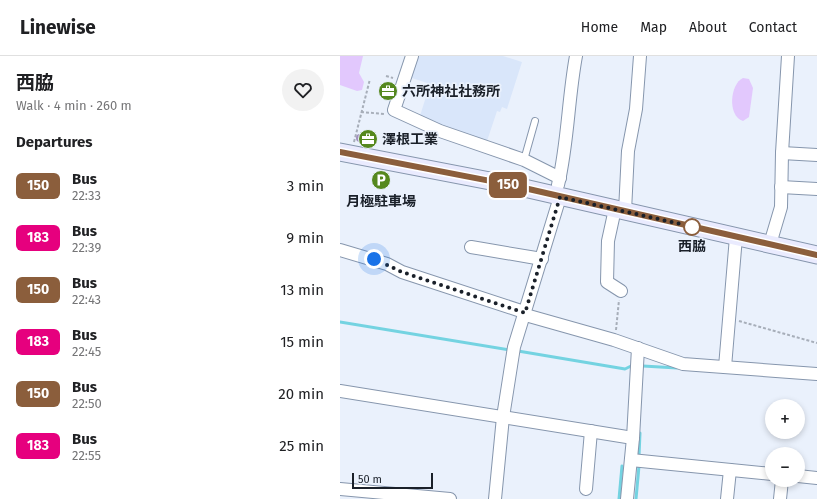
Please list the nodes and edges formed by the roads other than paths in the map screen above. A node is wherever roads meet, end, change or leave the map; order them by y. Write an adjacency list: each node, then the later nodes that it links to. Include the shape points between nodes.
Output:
1 (412, 56): 9 (street, via 394,110 440,131)
2 (576, 56): 10 (street)
3 (640, 56): 14 (street, via 636,108)
4 (788, 56): 7 (street)
5 (535, 121): 9 (lane)
6 (346, 153): 13 (main road)
7 (782, 153): 8 (street); 11 (street)
8 (817, 156)
9 (524, 160): 10 (street)
10 (560, 178): 13 (street)
11 (781, 187): 12 (street); 16 (street, via 781,207)
12 (817, 189)
13 (558, 196): 14 (main road); 20 (street)
14 (620, 210): 15 (main road); 21 (street, via 608,241 607,282)
15 (736, 237): 16 (main road); 24 (street)
16 (770, 244): 19 (main road)
17 (471, 247): 20 (street)
18 (340, 250): 22 (street)
19 (817, 255)
20 (542, 259): 22 (street)
21 (621, 291)
22 (525, 313): 23 (street); 27 (street, via 514,347)
23 (638, 348): 24 (street, via 683,364); 29 (street)
24 (725, 367): 25 (street)
25 (817, 374)
26 (340, 391): 27 (street)
27 (503, 417): 28 (street); 39 (street)
28 (591, 431): 29 (street); 37 (street)
29 (633, 438): 30 (street)
30 (631, 460): 31 (street); 40 (street)
31 (730, 470): 32 (street); 41 (street)
32 (765, 473)
33 (805, 477): 34 (street)
34 (817, 478)
35 (781, 487): 42 (street)
36 (340, 489): 38 (street)
37 (586, 489)
38 (450, 499)
39 (495, 499)
40 (627, 499)
41 (727, 499)
42 (780, 499)

